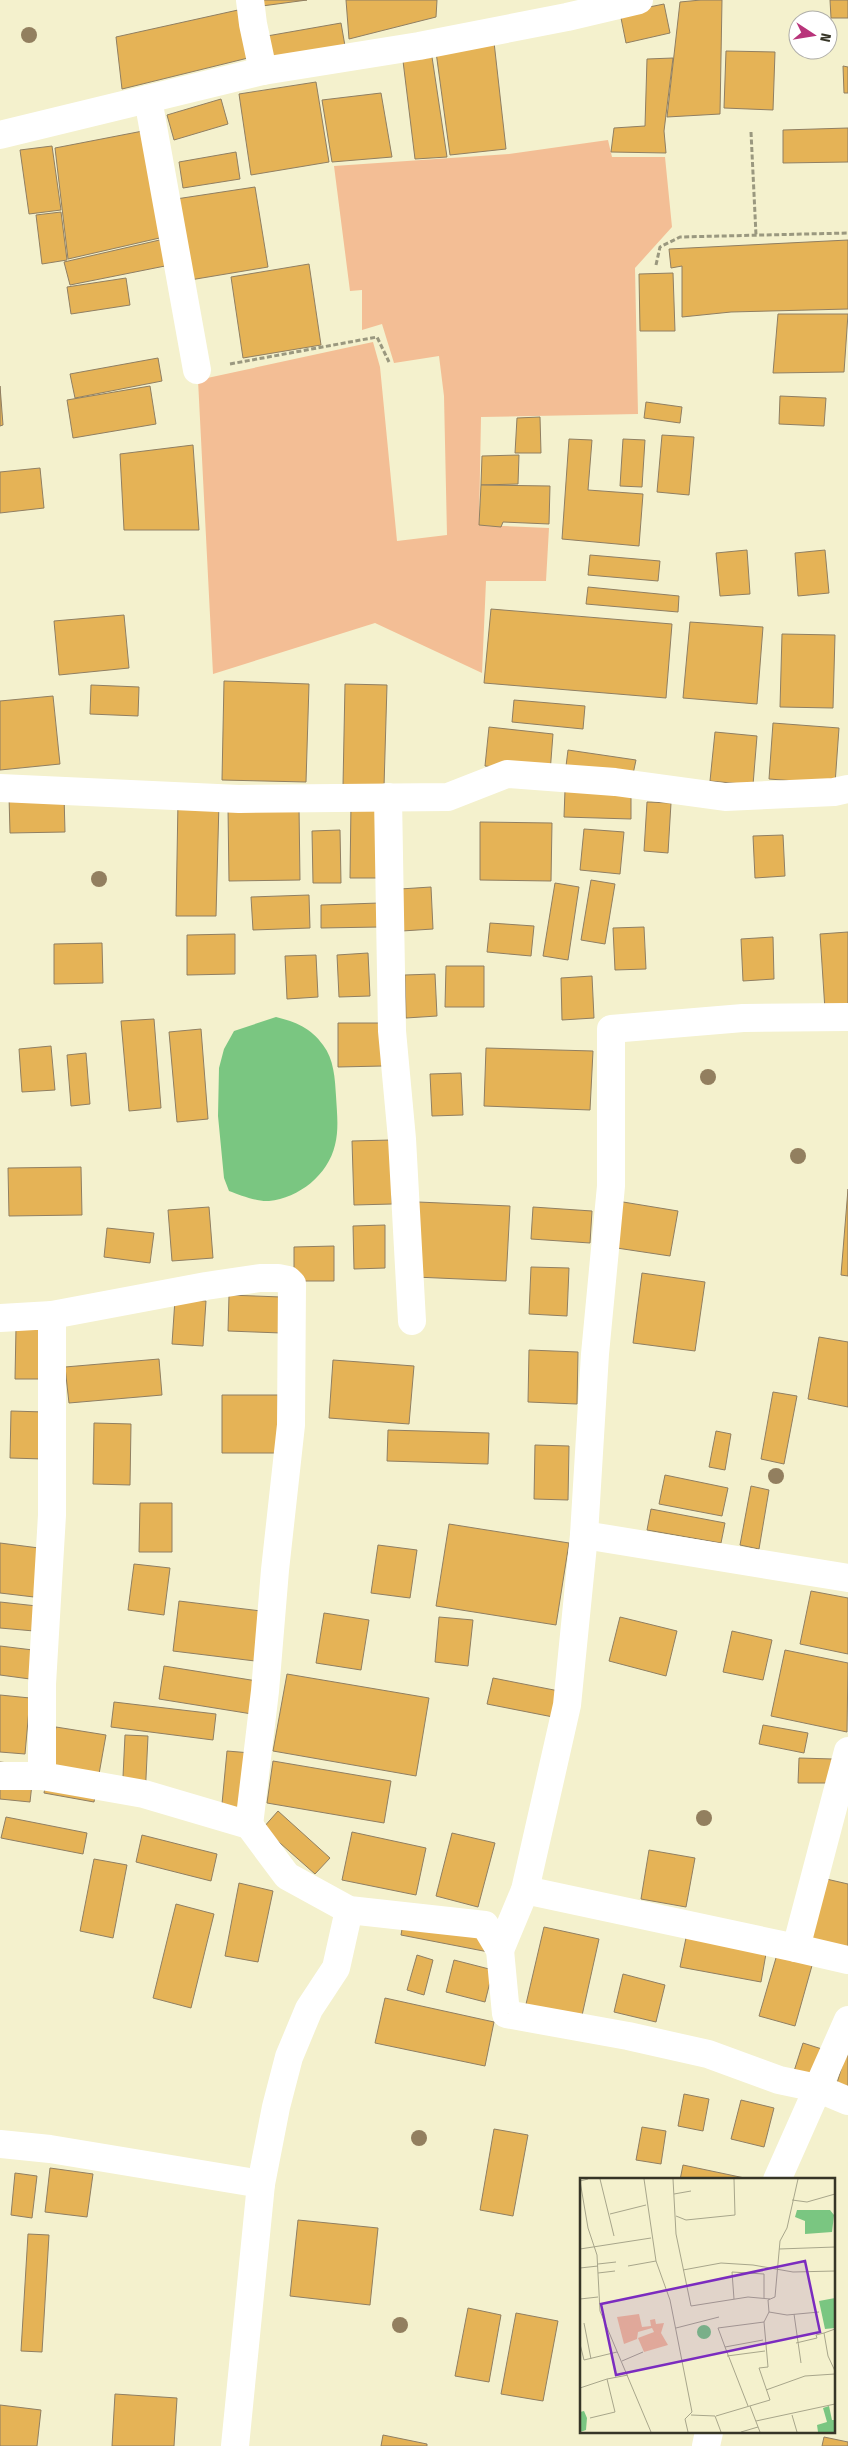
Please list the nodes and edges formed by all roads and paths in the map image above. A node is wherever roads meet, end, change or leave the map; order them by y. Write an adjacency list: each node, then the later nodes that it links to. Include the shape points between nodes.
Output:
1 (250, 0): 3 (street)
2 (639, 0): 3 (street, via 419,46)
3 (263, 71): 4 (street)
4 (148, 99): 6 (street); 11 (street)
5 (751, 132): 8 (path)
6 (0, 135)
7 (848, 233): 8 (path)
8 (756, 235): 9 (path, via 680,237 660,247)
9 (656, 265)
10 (389, 362): 11 (path, via 377,337)
11 (197, 370)
12 (0, 788): 14 (street, via 239,799)
13 (848, 788): 14 (street, via 834,792 725,797 615,782 507,774 448,797)
14 (388, 798): 18 (street, via 392,1031 402,1139)
15 (848, 1017): 19 (street, via 743,1018 611,1029 611,1186 595,1354)
16 (52, 1315): 17 (street); 23 (street, via 52,1515 42,1684); 24 (street, via 260,1278 278,1278 292,1284 291,1425)
17 (0, 1318)
18 (412, 1321)
19 (584, 1535): 20 (street); 25 (street, via 568,1705)
20 (848, 1578)
21 (848, 1751): 27 (street)
22 (0, 1776): 23 (street)
23 (42, 1776): 24 (street, via 144,1794)
24 (249, 1825): 26 (street, via 287,1876)
25 (525, 1890): 27 (street); 28 (street)
26 (349, 1910): 28 (street, via 485,1925); 35 (street, via 336,1968 309,2009 289,2057)
27 (796, 1948): 29 (street)
28 (500, 1950): 31 (street, via 506,2014 708,2054 779,2080)
29 (848, 1960)
30 (848, 2020): 31 (street)
31 (817, 2088): 32 (street); 34 (street)
32 (848, 2101)
33 (0, 2144): 35 (street, via 50,2149)
34 (778, 2178)
35 (261, 2184): 36 (street)
36 (235, 2446)

